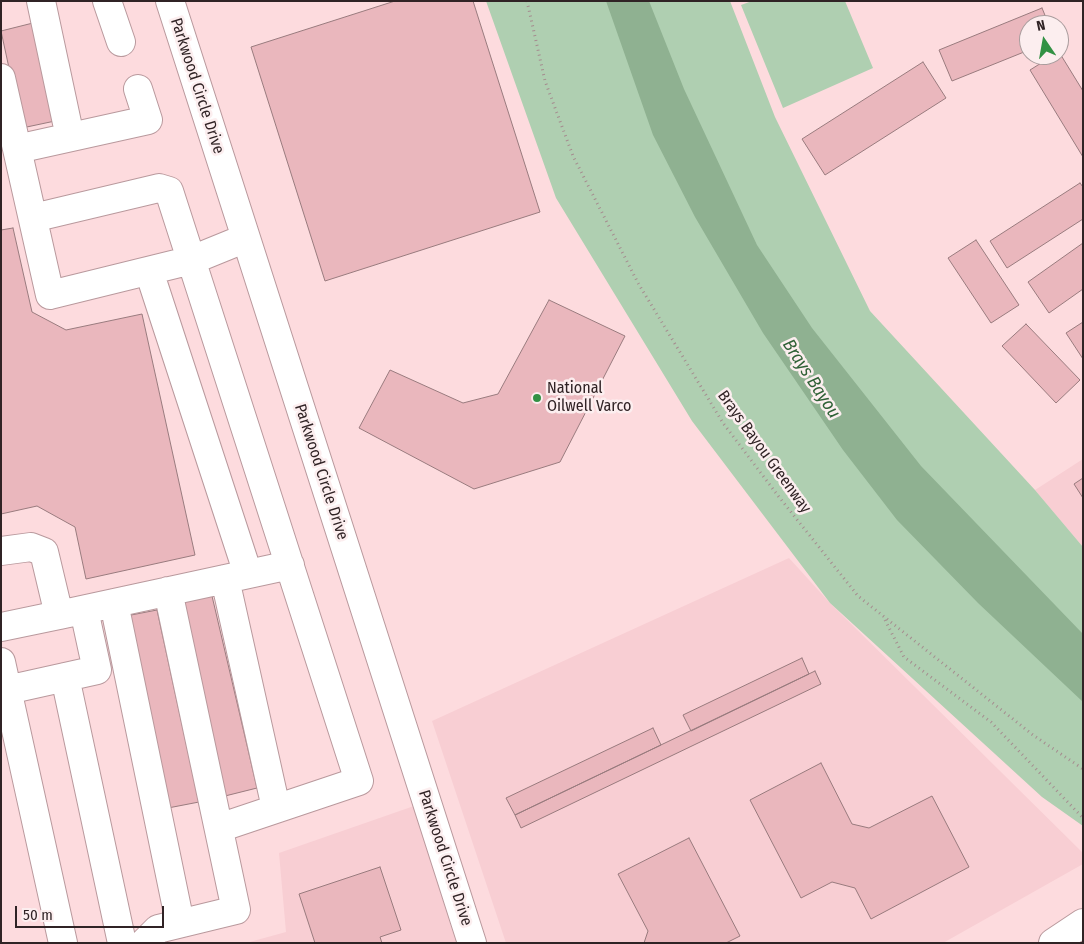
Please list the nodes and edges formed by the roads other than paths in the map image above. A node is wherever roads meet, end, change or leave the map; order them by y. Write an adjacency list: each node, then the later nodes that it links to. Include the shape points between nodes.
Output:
1 (41, 1): 7 (street)
2 (107, 1): 4 (street)
3 (170, 1): 11 (street, Parkwood Circle Drive)
4 (121, 42)
5 (1, 78): 8 (street)
6 (138, 89): 7 (street, via 148,120)
7 (70, 137): 8 (street)
8 (11, 142): 9 (street)
9 (13, 185): 10 (street)
10 (32, 218): 12 (street, via 164,189 169,191); 13 (street, via 50,296)
11 (246, 238): 12 (street); 31 (street, Parkwood Circle Drive)
12 (192, 260): 13 (street); 15 (street)
13 (149, 271): 16 (street)
14 (1, 551): 19 (street, via 31,547 44,552)
15 (290, 565): 16 (street); 24 (street, via 358,781)
16 (236, 576): 17 (street); 24 (street)
17 (168, 591): 18 (street); 25 (street)
18 (114, 603): 19 (street); 26 (street)
19 (71, 612): 20 (street); 22 (street, via 97,670)
20 (1, 627)
21 (1, 662): 23 (street)
22 (65, 677): 23 (street); 29 (street)
23 (7, 690): 28 (street)
24 (276, 808): 25 (street)
25 (218, 828): 26 (street, via 236,910)
26 (180, 923): 30 (street, via 158,929)
27 (1082, 926): 32 (street)
28 (63, 943)
29 (122, 943)
30 (144, 943)
31 (472, 943)
32 (1053, 943)

